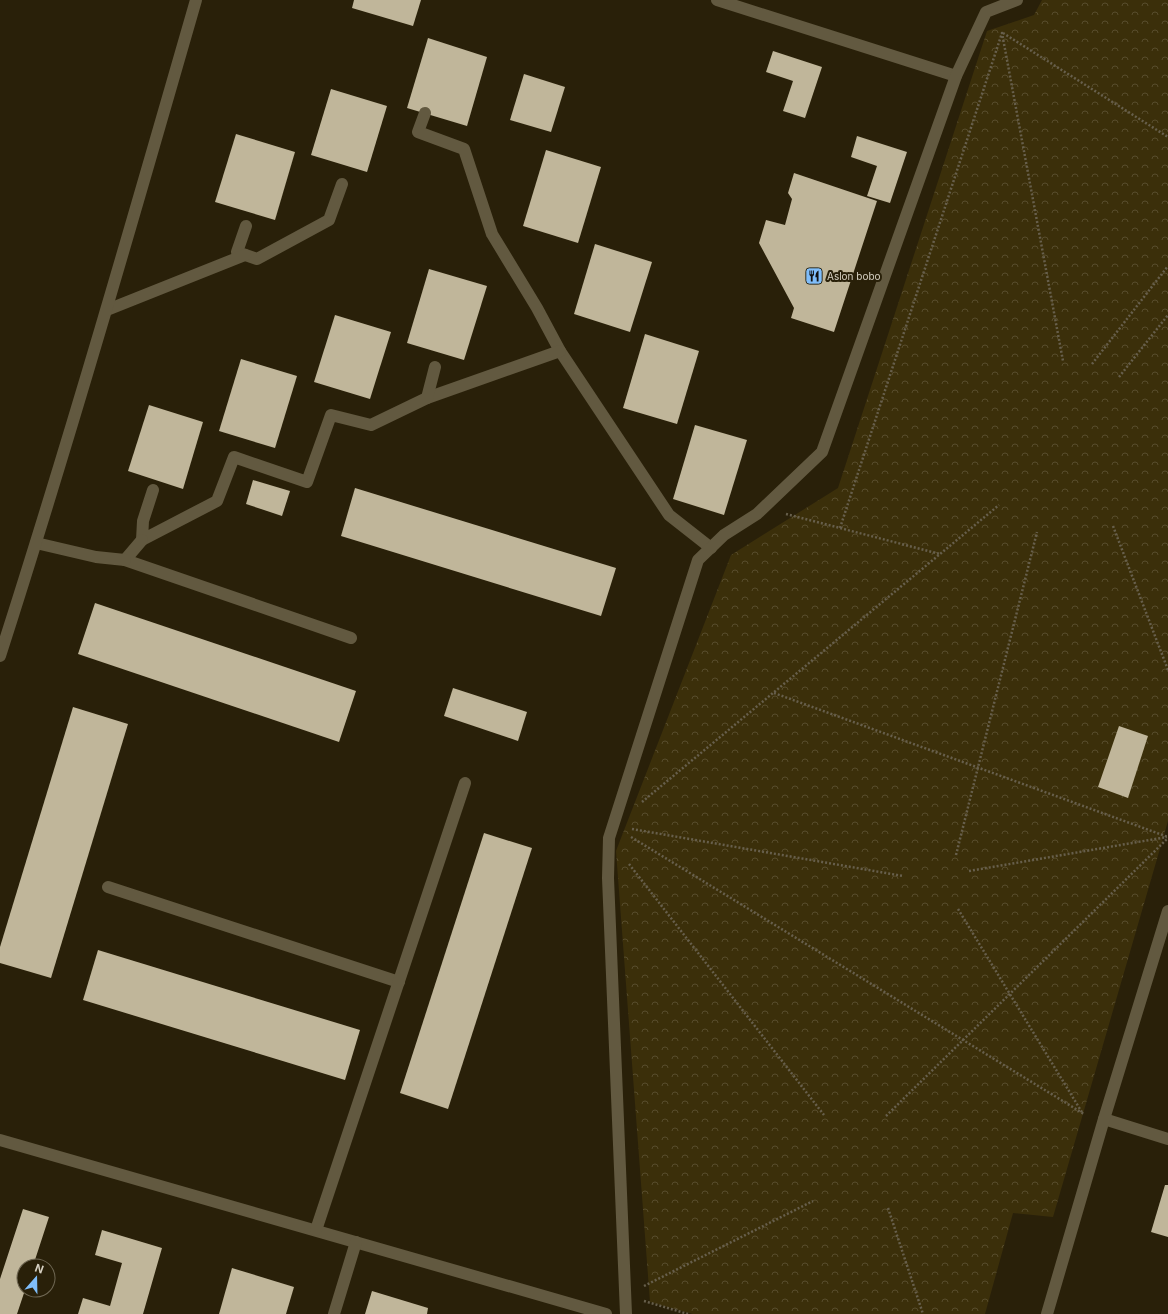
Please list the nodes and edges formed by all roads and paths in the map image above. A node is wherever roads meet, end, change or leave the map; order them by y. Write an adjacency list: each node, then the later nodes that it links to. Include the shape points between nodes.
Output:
1 (196, 0): 12 (street)
2 (717, 0): 5 (street)
3 (1017, 0): 5 (street, via 986,12)
4 (1002, 33): 7 (path); 15 (path); 24 (path)
5 (956, 76): 22 (street, via 822,452)
6 (425, 113): 14 (street, via 418,132 464,149 492,234)
7 (1168, 137)
8 (342, 184): 10 (street, via 329,220 256,259)
9 (246, 226): 10 (street, via 237,252)
10 (245, 255): 12 (street)
11 (1168, 266): 16 (path)
12 (107, 310): 27 (street)
13 (1168, 314): 18 (path)
14 (560, 351): 19 (street); 28 (street, via 669,515)
15 (1063, 361)
16 (1092, 364)
17 (435, 367): 19 (street)
18 (1119, 377)
19 (427, 398): 26 (street, via 371,425 331,415 307,482 234,457 217,501)
20 (153, 490): 26 (street, via 143,521)
21 (999, 505): 29 (path)
22 (764, 508): 24 (path); 28 (street, via 724,535)
23 (1113, 526): 33 (path)
24 (840, 528): 29 (path)
25 (1037, 532): 35 (path)
26 (142, 540): 30 (street)
27 (36, 543): 30 (street, via 96,557); 32 (street)
28 (711, 548): 37 (street, via 698,560)
29 (940, 554): 34 (path)
30 (125, 560): 31 (street)
31 (351, 638)
32 (0, 656)
33 (1168, 670)
34 (774, 692): 35 (path); 37 (path)
35 (978, 767): 38 (path); 40 (path)
36 (465, 783): 46 (street)
37 (613, 826): 39 (street); 42 (path); 48 (path)
38 (1168, 837): 41 (path); 47 (path)
39 (609, 838): 49 (path); 58 (street, via 608,878)
40 (956, 855)
41 (969, 871)
42 (903, 876)
43 (108, 887): 46 (street)
44 (958, 909): 47 (path)
45 (1168, 911): 51 (street)
46 (399, 982): 56 (street)
47 (1010, 994): 48 (path); 48 (path, via 1084,1114)
48 (962, 1040): 50 (path)
49 (824, 1115)
50 (886, 1116)
51 (1104, 1119): 52 (street); 64 (street)
52 (1168, 1139)
53 (0, 1140): 56 (street)
54 (813, 1201): 58 (path)
55 (888, 1208): 63 (path)
56 (316, 1230): 57 (street)
57 (356, 1242): 59 (street); 60 (street)
58 (625, 1296): 61 (street); 62 (path)
59 (334, 1314)
60 (606, 1314)
61 (626, 1314)
62 (688, 1314)
63 (923, 1314)
64 (1047, 1314)

